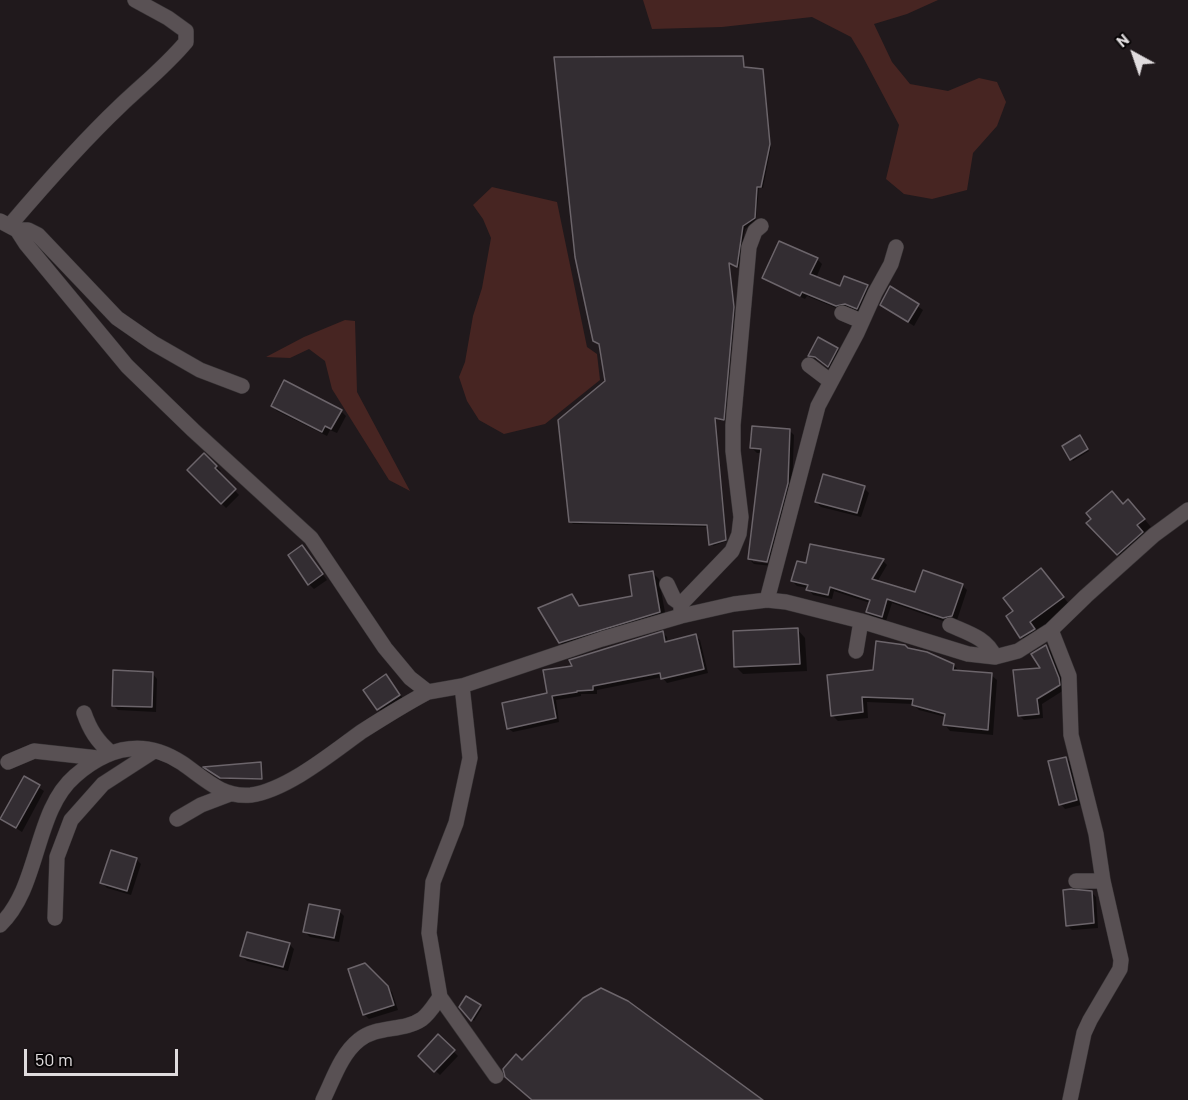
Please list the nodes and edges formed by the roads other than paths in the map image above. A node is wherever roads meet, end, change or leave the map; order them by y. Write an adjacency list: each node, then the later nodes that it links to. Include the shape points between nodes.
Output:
1 (135, 0): 2 (street, via 186,31 186,42 66,159)
2 (9, 226): 9 (street, via 38,235 117,318 200,370); 20 (street, via 127,366 311,538 385,648 410,678)
3 (761, 226): 13 (street, via 754,231 749,247 737,376 733,451 740,493 739,534 732,551)
4 (896, 247): 6 (street)
5 (842, 313): 6 (street)
6 (861, 321): 8 (street)
7 (810, 366): 8 (street)
8 (830, 381): 12 (street, via 818,406)
9 (242, 387)
10 (1188, 510): 16 (street, via 1154,535)
11 (667, 584): 13 (street)
12 (768, 600): 13 (street); 14 (street)
13 (681, 610): 19 (street)
14 (861, 621): 17 (street); 18 (street, via 968,654)
15 (950, 625): 18 (street, via 991,646)
16 (1051, 630): 18 (street, via 1018,651); 28 (street, via 1069,676 1071,735 1096,834)
17 (856, 651)
18 (995, 657)
19 (462, 686): 20 (street); 31 (street, via 470,758 456,824 433,882 429,933)
20 (428, 692): 25 (street, via 315,766 274,788 251,795)
21 (84, 713): 23 (street)
22 (154, 751): 23 (street, via 134,748); 25 (street); 29 (street, via 103,784 71,820 57,857)
23 (104, 755): 24 (street, via 34,751); 30 (street, via 73,777 58,794 12,914)
24 (8, 762)
25 (230, 794): 26 (street)
26 (177, 819)
27 (1076, 881): 28 (street)
28 (1103, 881): 34 (street, via 1120,969 1084,1033)
29 (55, 918)
30 (0, 925)
31 (440, 997): 32 (street); 33 (street, via 423,1019 360,1038 346,1053)
32 (496, 1076)
33 (323, 1100)
34 (1070, 1100)

